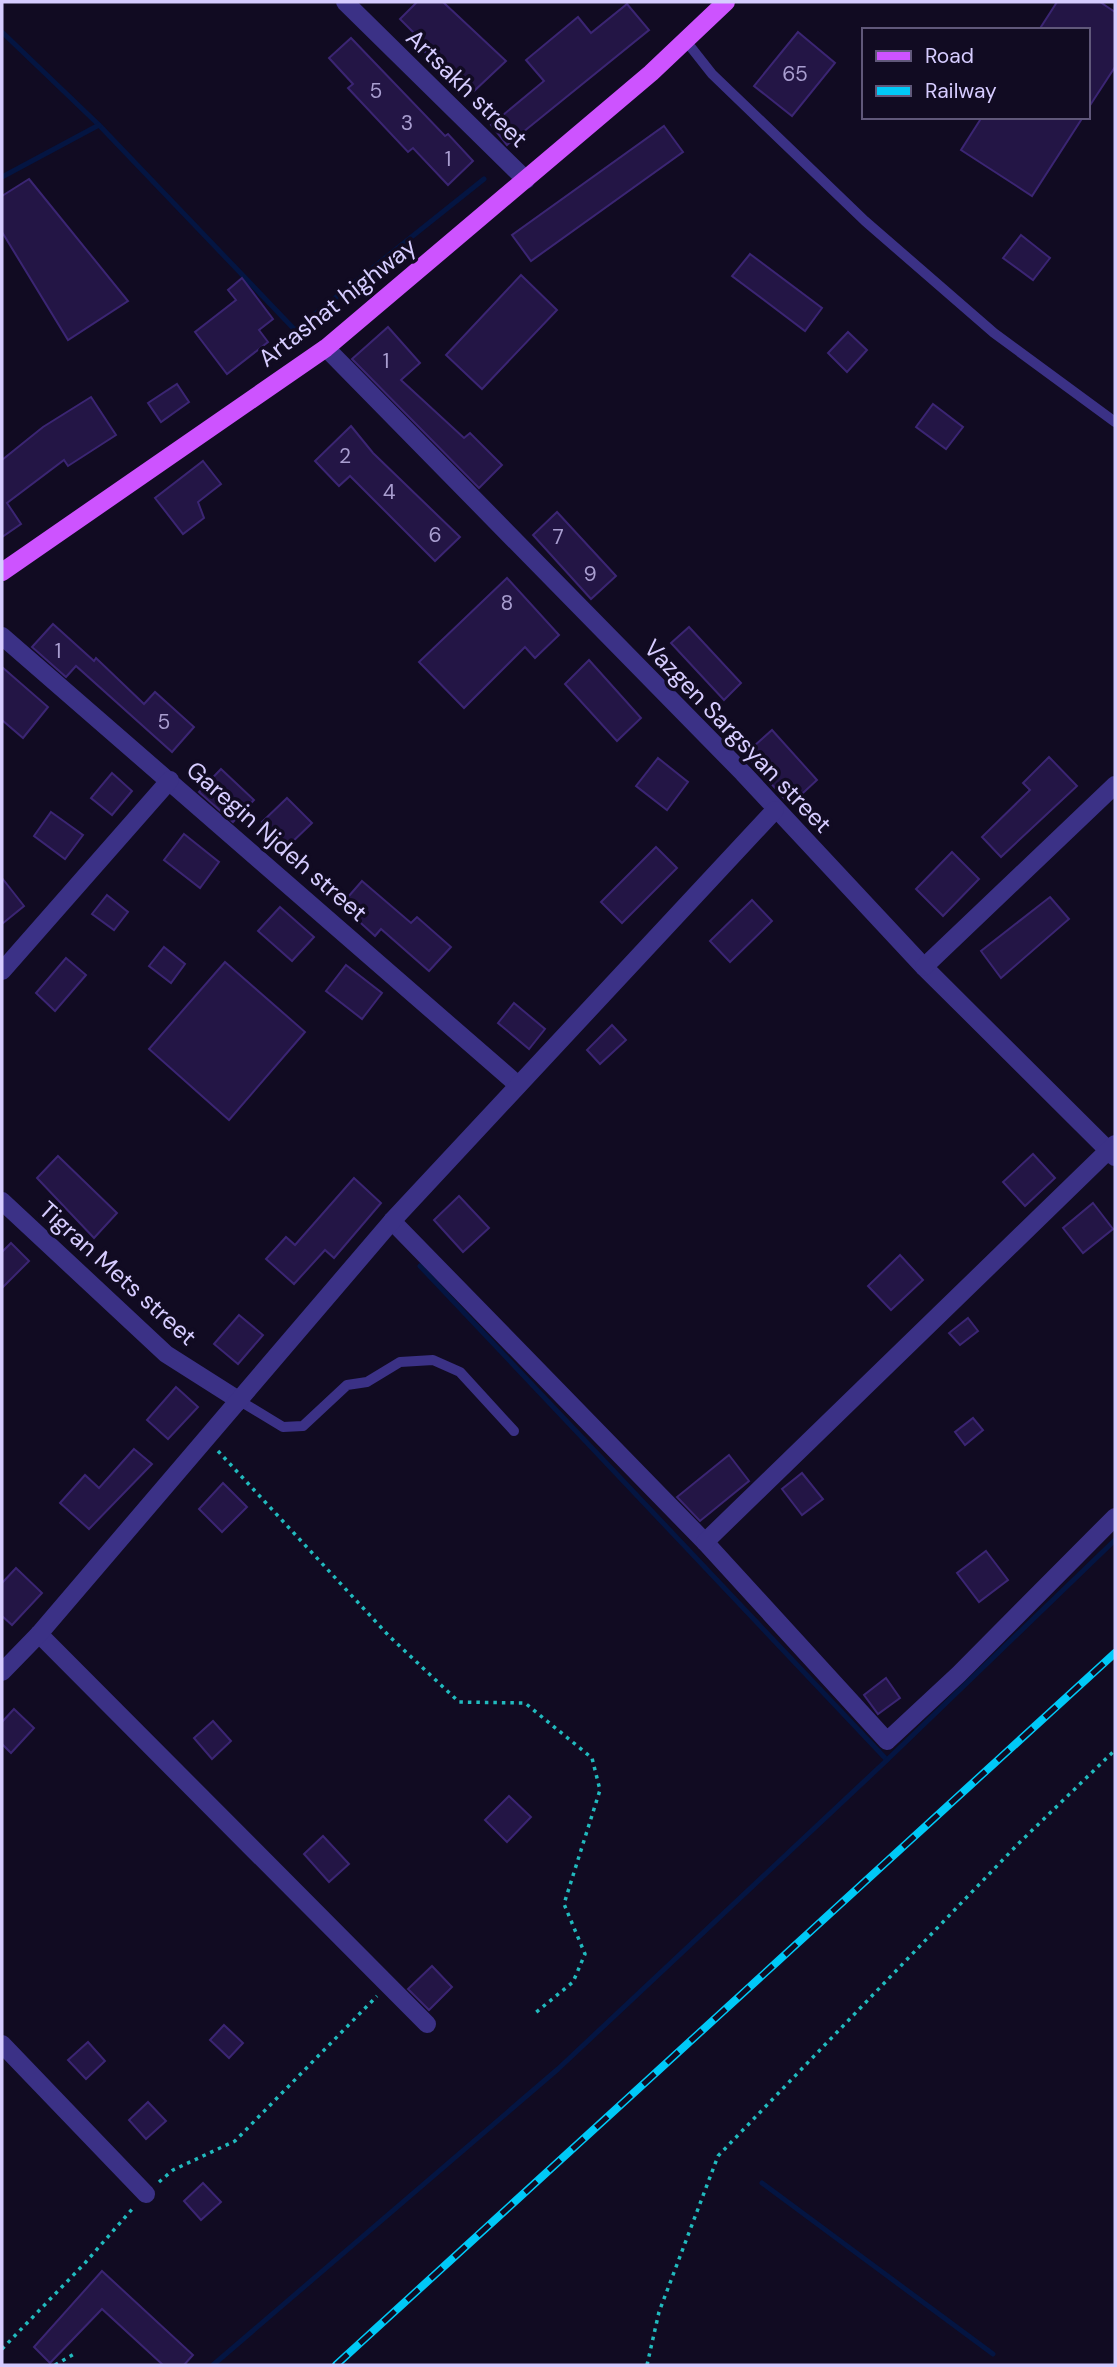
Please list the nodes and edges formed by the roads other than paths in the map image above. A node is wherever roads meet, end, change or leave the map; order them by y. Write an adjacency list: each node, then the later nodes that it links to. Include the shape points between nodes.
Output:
1 (345, 2): 4 (street, Artsakh street)
2 (726, 2): 3 (main road, Artashat highway)
3 (686, 41): 4 (main road, Artashat highway); 6 (lane, via 712,74 865,220 994,333)
4 (526, 180): 5 (main road, Artashat highway)
5 (326, 348): 7 (main road, Artashat highway); 11 (street, Vazgen Sargsyan street)
6 (1115, 422)
7 (2, 572)
8 (2, 636): 9 (street, Garegin Njdeh street)
9 (170, 780): 13 (street); 14 (street, Garegin Njdeh street)
10 (1115, 785): 12 (street)
11 (775, 810): 12 (street, Vazgen Sargsyan street); 14 (street)
12 (924, 967): 15 (street, Vazgen Sargsyan street)
13 (2, 971)
14 (518, 1084): 17 (street)
15 (1113, 1150): 21 (street)
16 (2, 1201): 18 (street, Tigran Mets street, via 166,1354)
17 (392, 1221): 18 (street); 21 (street)
18 (240, 1401): 19 (lane, via 282,1427 303,1426 347,1385 367,1382 400,1362 433,1360 460,1372); 22 (street)
19 (514, 1431)
20 (1115, 1517): 21 (street, via 887,1741)
21 (705, 1542)
22 (40, 1634): 23 (street); 24 (street)
23 (2, 1672)
24 (427, 2024)
25 (2, 2044): 26 (street)
26 (146, 2194)

